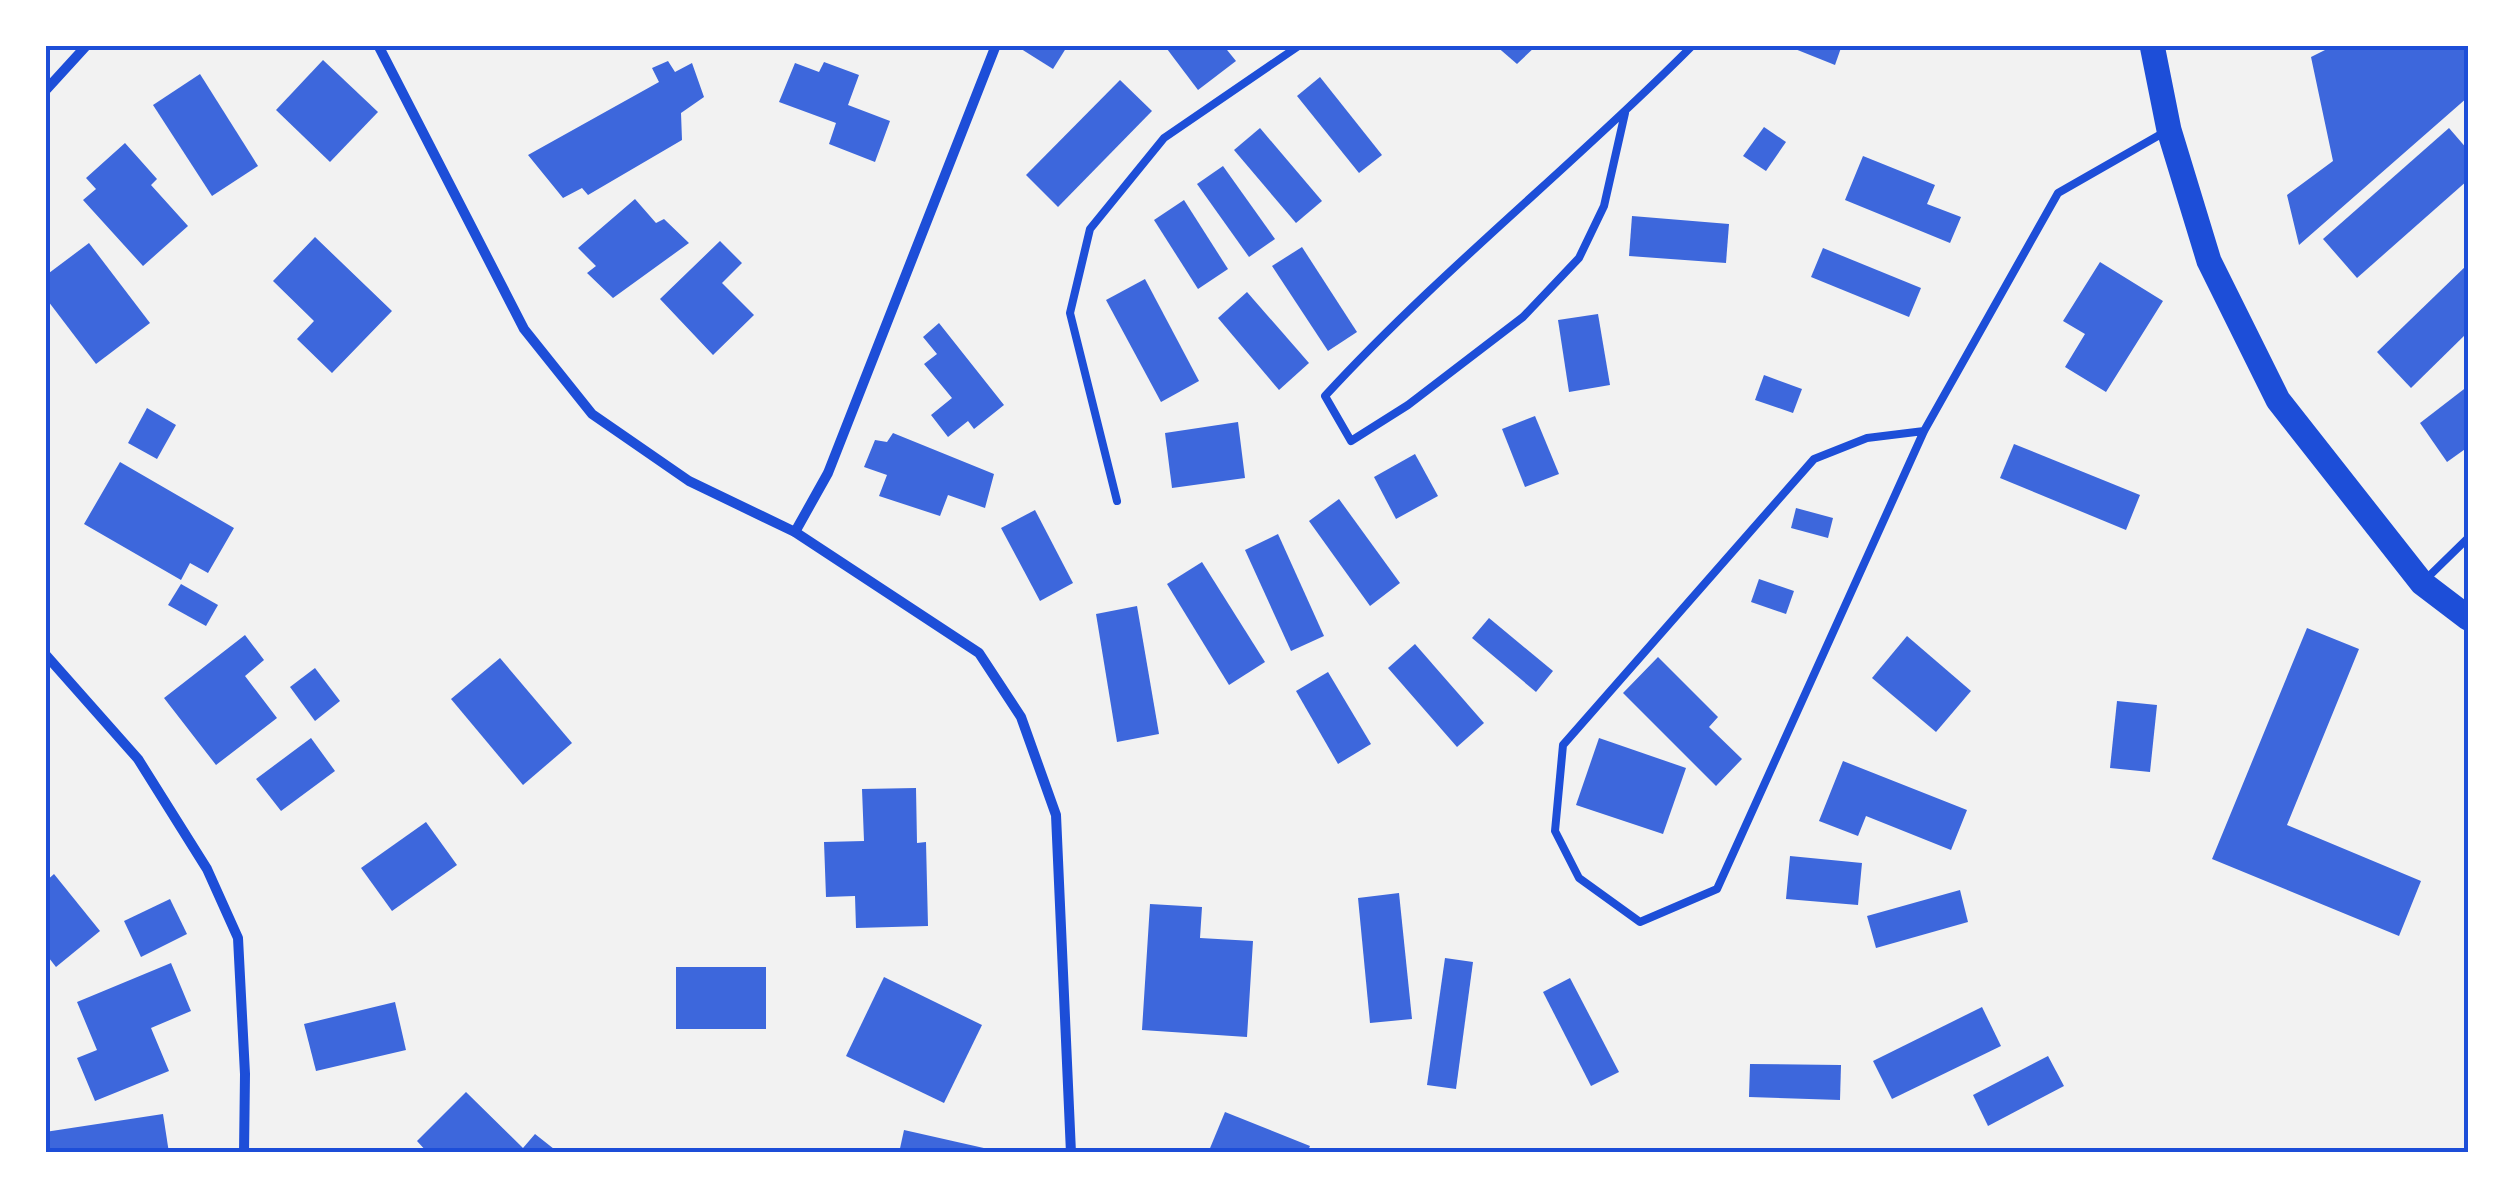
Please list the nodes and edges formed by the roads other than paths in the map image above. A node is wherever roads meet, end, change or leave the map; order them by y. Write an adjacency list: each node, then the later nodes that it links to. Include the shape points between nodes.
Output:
1 (87, 45): 7 (street)
2 (378, 45): 12 (street, via 524,328 592,414 689,481)
3 (996, 45): 12 (street, via 828,473)
4 (1300, 45): 11 (lane, via 1164,138 1090,229 1070,313)
5 (1694, 45): 8 (lane)
6 (2152, 45): 9 (main road)
7 (45, 91)
8 (1626, 114): 8 (lane, via 1389,326 1325,396 1351,440 1523,317 1578,258 1604,206)
9 (2169, 130): 10 (lane, via 2058,193); 14 (main road, via 2209,260 2278,400)
10 (1924, 432): 10 (lane, via 1867,438 1814,458 1563,746 1555,831 1579,878 1640,922 1718,889)
11 (1117, 500)
12 (795, 532): 18 (street, via 979,652 1021,717 1056,814)
13 (2468, 538): 14 (lane)
14 (2422, 583): 15 (main road)
15 (2468, 618)
16 (45, 654): 17 (street, via 138,759 206,869 238,938)
17 (244, 1153)
18 (1071, 1153)

